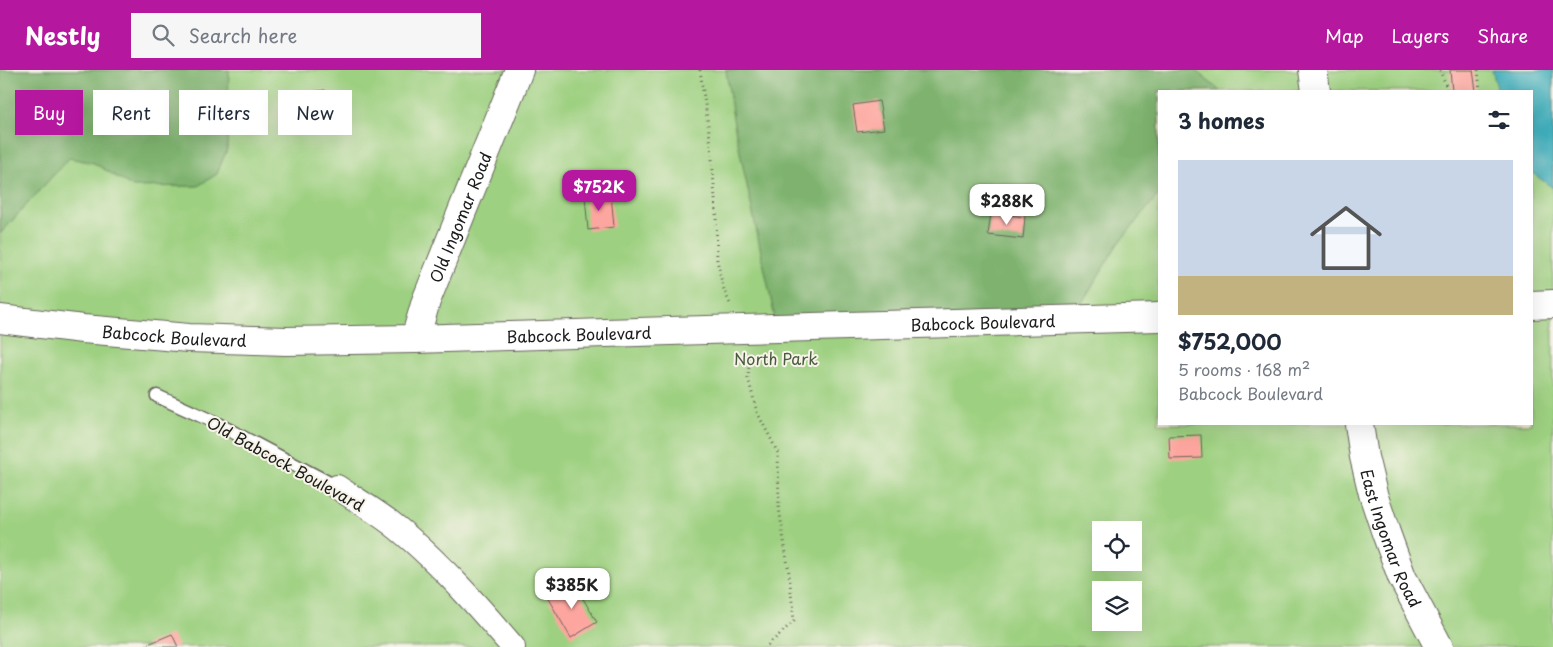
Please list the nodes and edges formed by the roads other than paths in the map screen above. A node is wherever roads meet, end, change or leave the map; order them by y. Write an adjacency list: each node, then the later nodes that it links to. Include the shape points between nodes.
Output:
1 (519, 70): 8 (main road, Old Ingomar Road, via 426,300)
2 (1313, 70): 3 (main road)
3 (1316, 90)
4 (1553, 304): 5 (main road)
5 (1533, 305)
6 (1158, 317): 8 (main road, Babcock Boulevard, bridge)
7 (0, 319): 8 (main road, Babcock Boulevard, via 189,338 286,341)
8 (415, 339)
9 (157, 396): 11 (lane, Old Babcock Boulevard)
10 (1359, 425): 13 (main road, East Ingomar Road, via 1373,494 1386,533 1402,577)
11 (337, 487): 12 (street, Old Babcock Boulevard, via 391,523 425,553)
12 (513, 647)
13 (1439, 647)

